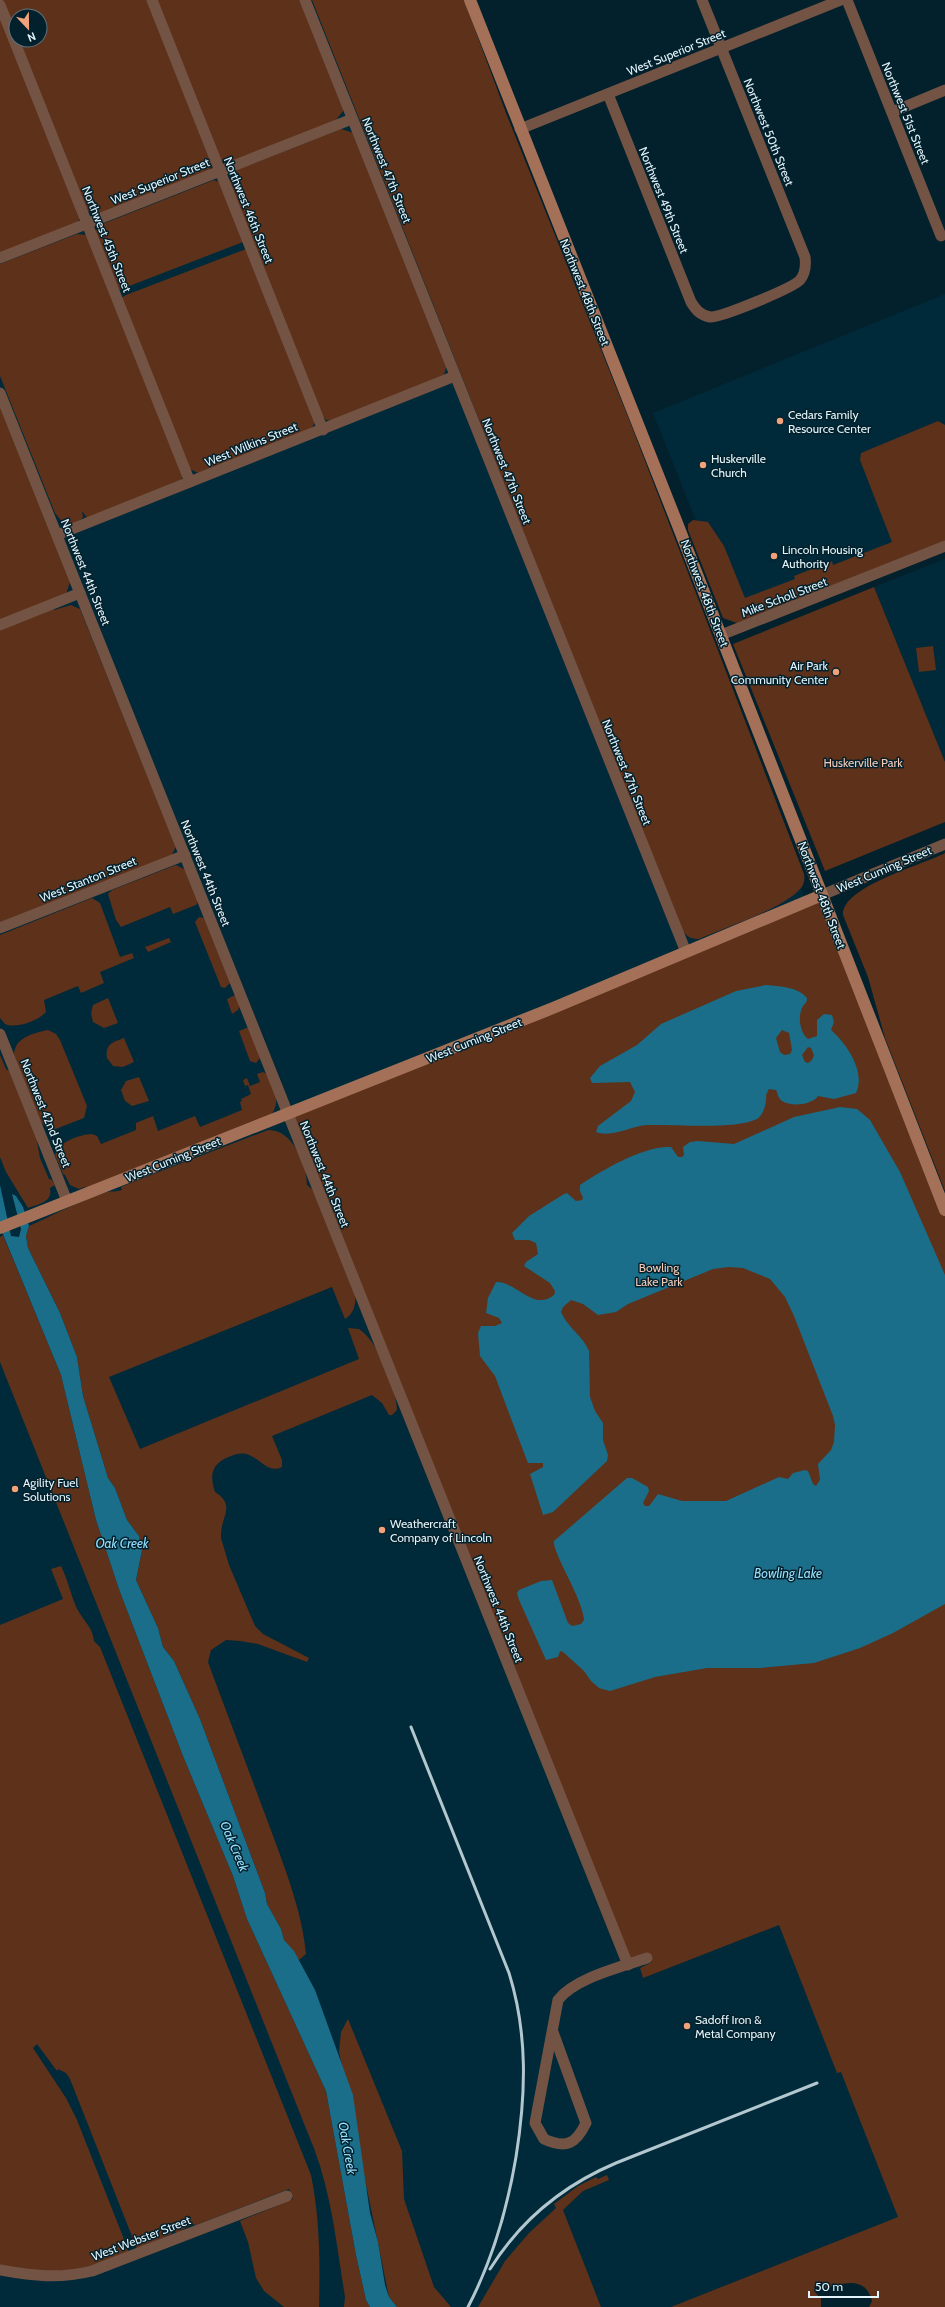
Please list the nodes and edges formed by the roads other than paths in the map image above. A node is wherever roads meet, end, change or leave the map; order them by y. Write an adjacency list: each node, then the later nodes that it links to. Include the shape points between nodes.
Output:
1 (152, 0): 14 (street, Northwest 46th Street)
2 (305, 0): 12 (street, Northwest 47th Street)
3 (470, 0): 13 (main road, Northwest 48th Street)
4 (702, 0): 8 (street, Northwest 50th Street)
5 (841, 0): 8 (street, West Superior Street)
6 (847, 0): 11 (street, Northwest 51st Street)
7 (0, 5): 16 (street, Northwest 45th Street)
8 (721, 48): 10 (street, West Superior Street); 19 (street, Northwest 50th Street, via 804,257 806,268 804,275 796,284 786,289 721,315 712,317)
9 (945, 90): 11 (street)
10 (608, 94): 13 (street, West Superior Street); 19 (street, Northwest 49th Street, via 691,302)
11 (892, 112): 15 (street, Northwest 51st Street)
12 (352, 118): 14 (street, West Superior Street); 20 (street, Northwest 47th Street)
13 (520, 128): 28 (main road, Northwest 48th Street)
14 (220, 171): 16 (street, West Superior Street); 22 (street, Northwest 46th Street)
15 (941, 223): 17 (street, Northwest 51st Street)
16 (87, 224): 18 (street, West Superior Street); 23 (street, Northwest 45th Street)
17 (941, 236)
18 (0, 258)
19 (701, 314)
20 (455, 376): 22 (street, West Wilkins Street); 33 (street, Northwest 47th Street)
21 (0, 393): 24 (street, Northwest 44th Street)
22 (323, 430): 23 (street, West Wilkins Street)
23 (190, 482): 24 (street, West Wilkins Street)
24 (57, 535): 26 (street, Northwest 44th Street)
25 (945, 546): 28 (street, Mike Scholl Street)
26 (80, 593): 27 (street); 30 (street, Northwest 44th Street)
27 (0, 625)
28 (721, 635): 31 (main road, Northwest 48th Street)
29 (945, 844): 31 (street, West Cuming Street)
30 (185, 855): 32 (street, West Stanton Street); 35 (street, Northwest 44th Street)
31 (822, 895): 33 (main road, West Cuming Street); 37 (main road, Northwest 48th Street)
32 (0, 928)
33 (686, 952): 35 (main road, West Cuming Street)
34 (0, 1034): 36 (street, Northwest 42nd Street)
35 (287, 1114): 36 (main road, West Cuming Street); 40 (street, Northwest 44th Street)
36 (67, 1201): 38 (main road, West Cuming Street)
37 (945, 1210)
38 (0, 1228)
39 (647, 1958): 40 (street)
40 (628, 1965): 41 (street, via 570,1988 563,1994 556,2008)
41 (553, 2032): 41 (street, via 586,2123 581,2134 570,2143 561,2145 544,2139 535,2123)
42 (287, 2196): 43 (street, West Webster Street, via 92,2271 61,2277)
43 (0, 2270)

